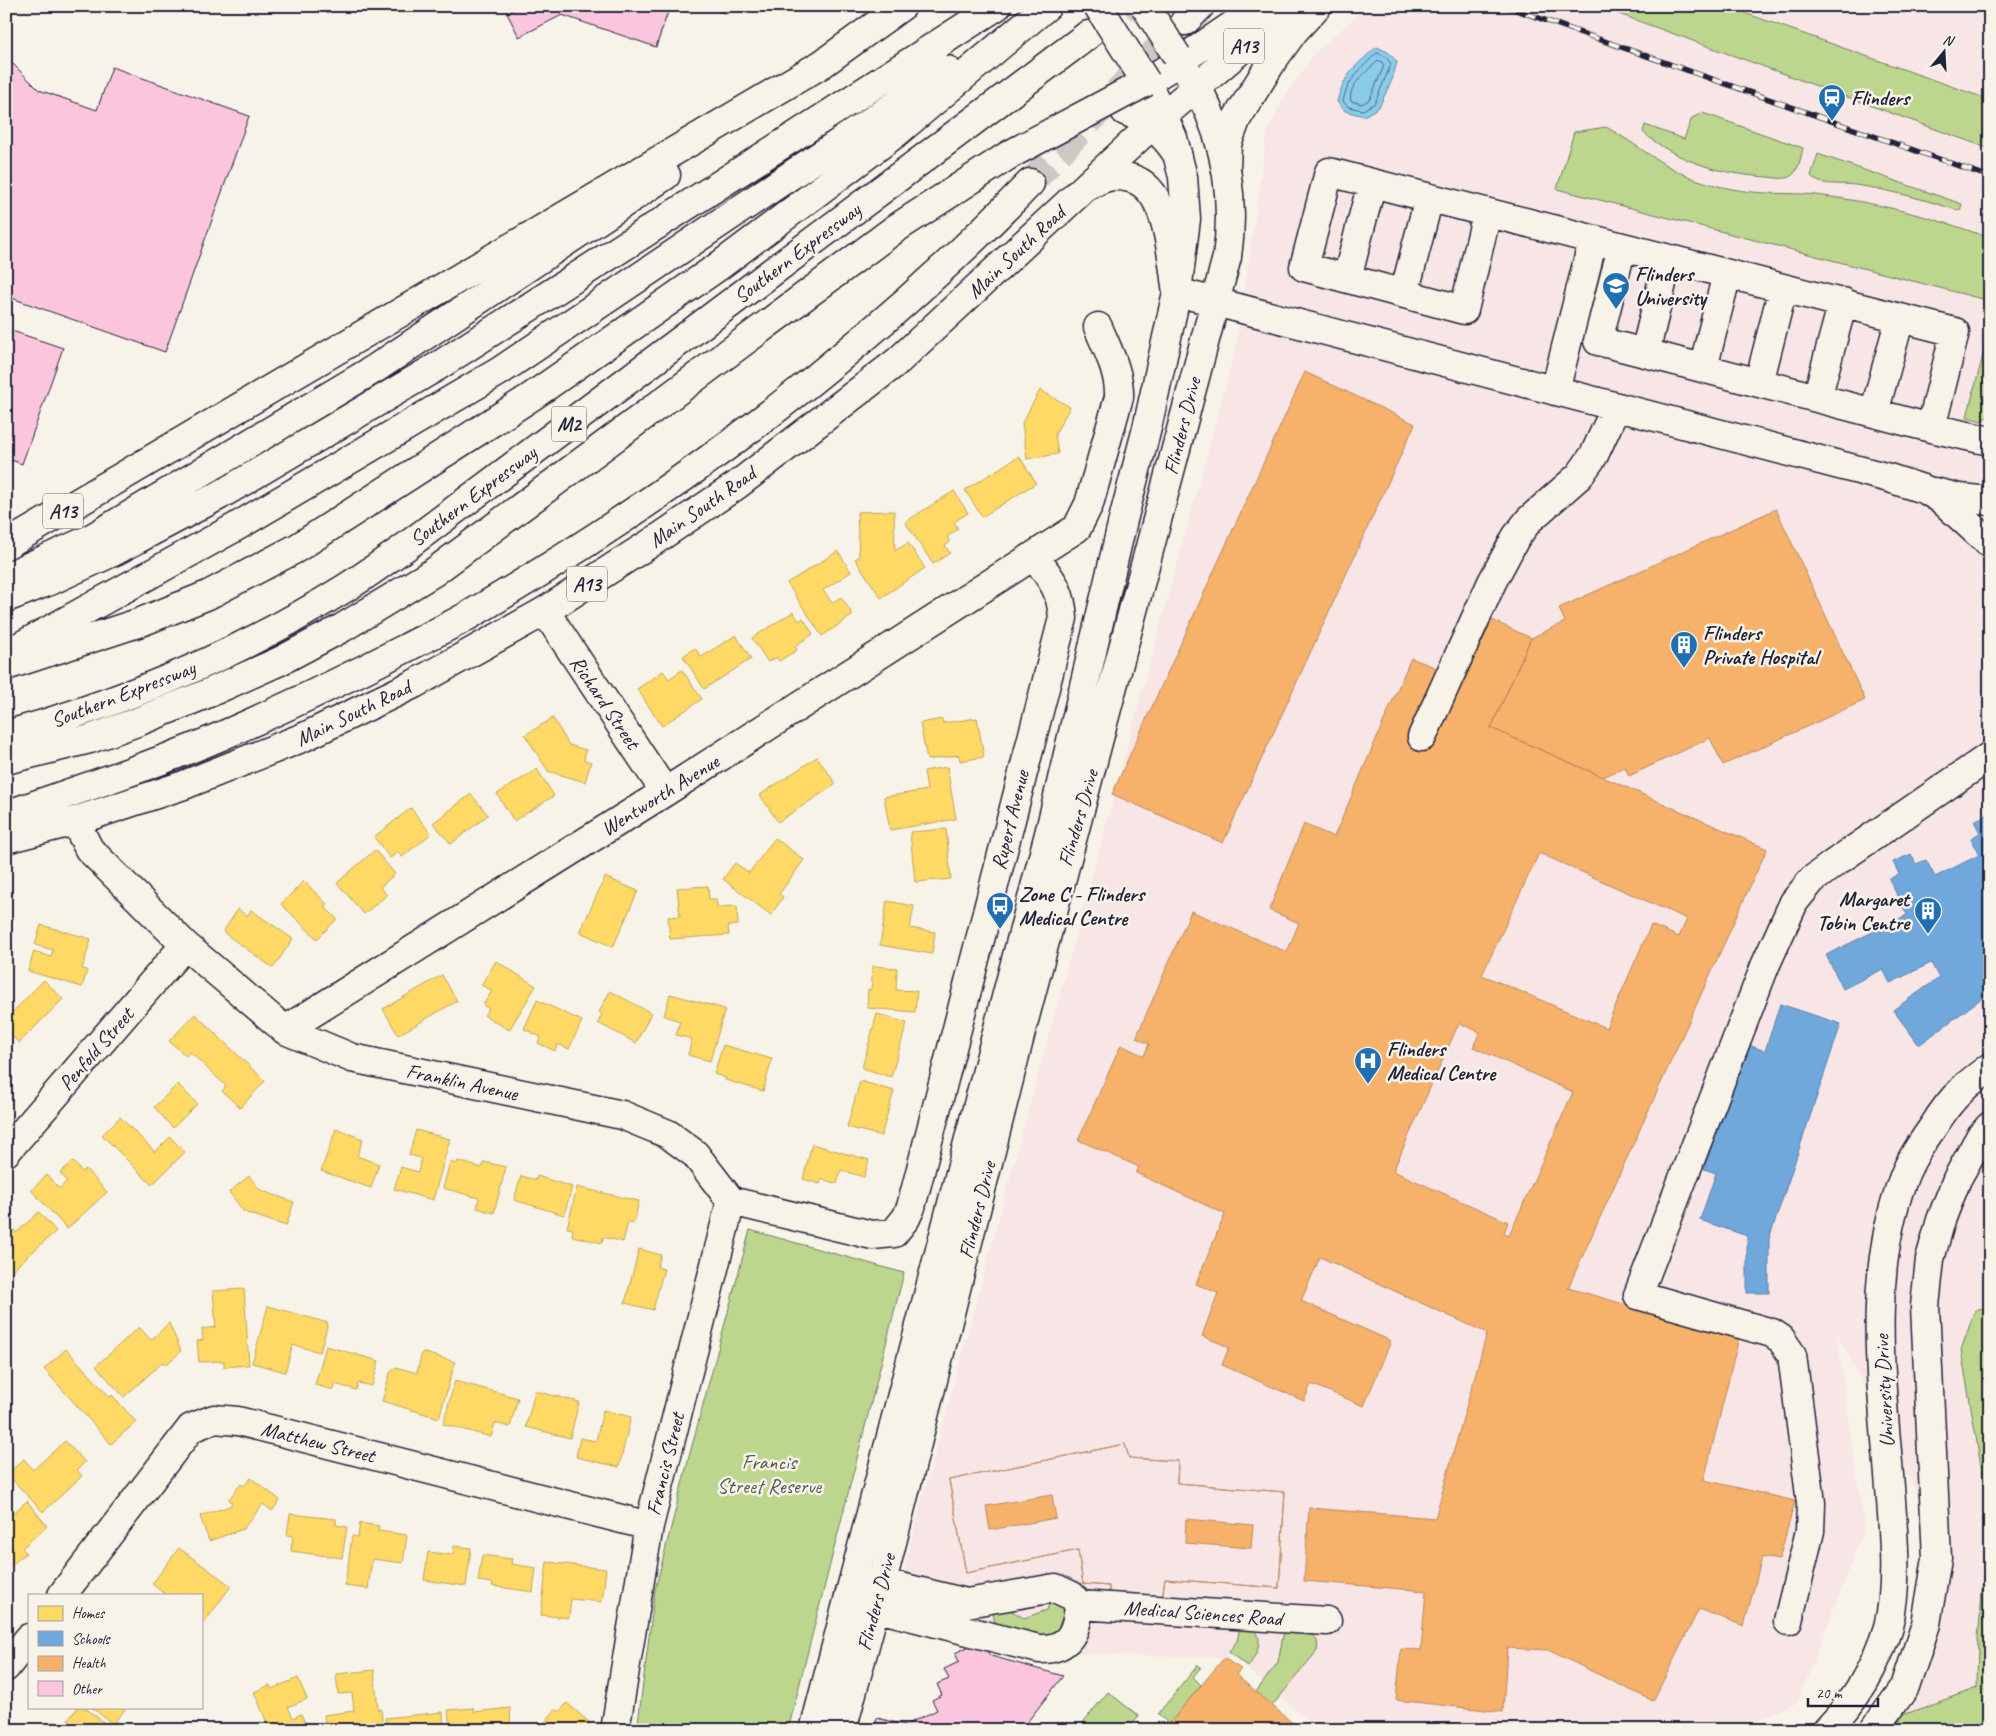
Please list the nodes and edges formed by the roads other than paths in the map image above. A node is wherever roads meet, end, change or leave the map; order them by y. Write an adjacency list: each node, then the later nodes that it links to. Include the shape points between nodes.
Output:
1 (902, 6): 11 (main road, A13)
2 (998, 6): 51 (main road, via 430,371 220,495 115,551)
3 (1042, 6): 53 (main road, via 500,371 234,528)
4 (1047, 6): 54 (main road, Southern Expressway / M2, via 896,133 719,266 530,397 297,548 200,599)
5 (1098, 6): 12 (main road, Flinders Drive, bridge)
6 (1145, 6): 12 (main road, Flinders Drive, bridge)
7 (1260, 6): 12 (main road)
8 (1292, 6): 13 (main road, Main South Road / A13)
9 (1317, 6): 16 (main road, via 1273,60 1237,118 1228,144)
10 (1088, 35): 57 (main road, Southern Expressway / M2, via 404,548 348,586 265,633 177,676 96,707)
11 (822, 64): 48 (main road, A13); 50 (main road, via 643,192 376,368 90,539)
12 (1162, 72): 13 (main road, Flinders Drive); 14 (main road, bridge); 15 (main road, Flinders Drive)
13 (1196, 86): 15 (main road, Main South Road / A13); 16 (main road, Flinders Drive, via 1219,136)
14 (1086, 114): 15 (main road, bridge, via 1106,109); 60 (main road, via 1010,155 895,229 434,572 342,628 272,665 146,719 90,739)
15 (1158, 120): 19 (main road, Main South Road / A13); 28 (main road, Flinders Drive, via 1177,154 1183,177 1185,239)
16 (1226, 169): 31 (main road, Flinders Drive, via 1230,241)
17 (1030, 183): 62 (main road, via 923,287 825,371 723,451 616,525 468,616 353,675 233,731 114,778)
18 (1372, 183): 20 (main road); 26 (main road); 26 (main road, via 1329,172 1304,267)
19 (1086, 188): 28 (main road, via 1102,178 1115,175 1134,179 1153,193 1165,222); 52 (main road, Main South Road / A13, via 898,361 737,485)
20 (1429, 198): 21 (main road); 29 (main road)
21 (1487, 213): 22 (main road); 29 (main road, via 1464,310)
22 (1593, 240): 23 (main road); 37 (main road)
23 (1622, 248): 24 (main road); 34 (main road, via 1598,341)
24 (1668, 259): 25 (main road); 34 (main road)
25 (1727, 274): 27 (main road); 35 (main road)
26 (1347, 278): 29 (main road)
27 (1783, 288): 30 (main road); 36 (main road)
28 (1177, 292): 31 (main road); 45 (main road, Flinders Drive)
29 (1404, 294)
30 (1842, 302): 32 (main road); 38 (main road)
31 (1216, 303): 37 (main road); 64 (main road, Flinders Drive)
32 (1900, 318): 40 (main road); 41 (main road, via 1955,332)
33 (1098, 327): 46 (main road, via 1114,366 1118,397 1089,504)
34 (1645, 353): 35 (main road)
35 (1703, 368): 36 (main road)
36 (1759, 383): 38 (main road)
37 (1555, 391): 39 (main road)
38 (1817, 398): 40 (main road)
39 (1616, 407): 43 (main road); 58 (main road, via 1594,455 1578,476 1529,520 1516,537 1492,582)
40 (1874, 413): 41 (main road)
41 (1931, 428): 42 (main road)
42 (1990, 441)
43 (1926, 490): 44 (main road); 47 (main road, via 1956,512)
44 (1990, 501)
45 (1123, 520): 46 (main road); 56 (main road, Flinders Drive)
46 (1078, 528): 49 (main road)
47 (1990, 544)
48 (6, 546)
49 (1034, 557): 55 (main road, Rupert Avenue, via 1056,587 1062,600 1064,618); 61 (main road, Wentworth Avenue)
50 (6, 578)
51 (6, 598)
52 (544, 611): 61 (main road, Richard Street); 63 (main road, Main South Road / A13, via 414,684 304,737 184,785)
53 (6, 654)
54 (6, 666)
55 (1036, 720): 56 (main road); 72 (main road, Rupert Avenue, via 911,1207 901,1225 894,1233 872,1235)
56 (1076, 720): 64 (main road, Flinders Drive)
57 (6, 735)
58 (1422, 737)
59 (1990, 756): 79 (main road, via 1833,864 1812,880 1794,902 1765,966 1638,1295 1772,1333 1781,1339 1792,1355 1811,1503 1810,1531)
60 (6, 760)
61 (665, 792): 67 (main road, Wentworth Avenue)
62 (6, 815)
63 (75, 821): 65 (main road, Main South Road / A13); 66 (main road, Franklin Avenue, via 89,849)
64 (1072, 833): 71 (main road, Flinders Drive)
65 (6, 839)
66 (185, 945): 67 (main road, Franklin Avenue); 70 (main road, Penfold Street)
67 (284, 1030): 72 (main road, Franklin Avenue, via 352,1058 622,1115 668,1134 694,1154)
68 (1990, 1067): 85 (main road, University Drive, via 1960,1091 1916,1151 1892,1215 1880,1296 1880,1345 1892,1513 1892,1601 1878,1656 1844,1712)
69 (1990, 1126): 86 (main road, University Drive, via 1956,1179 1930,1258 1925,1306 1937,1558 1926,1624 1905,1687)
70 (6, 1152)
71 (976, 1160): 74 (main road, Flinders Drive); 76 (main road, Flinders Drive)
72 (731, 1201): 73 (main road, Francis Street)
73 (649, 1526): 75 (main road, Matthew Street, via 238,1421 214,1419 191,1428); 82 (main road, Francis Street)
74 (852, 1588): 76 (main road); 83 (main road, Flinders Drive)
75 (63, 1594)
76 (878, 1595): 77 (main road, via 967,1603 1055,1588 1072,1596); 77 (main road, via 1039,1649 1051,1649 1067,1642 1074,1630); 84 (main road, Flinders Drive)
77 (1079, 1605): 78 (main road, Medical Sciences Road)
78 (1327, 1621)
79 (1788, 1621)
80 (28, 1639): 81 (main road)
81 (6, 1667)
82 (615, 1730)
83 (814, 1730)
84 (842, 1730)
85 (1826, 1730)
86 (1874, 1730)

